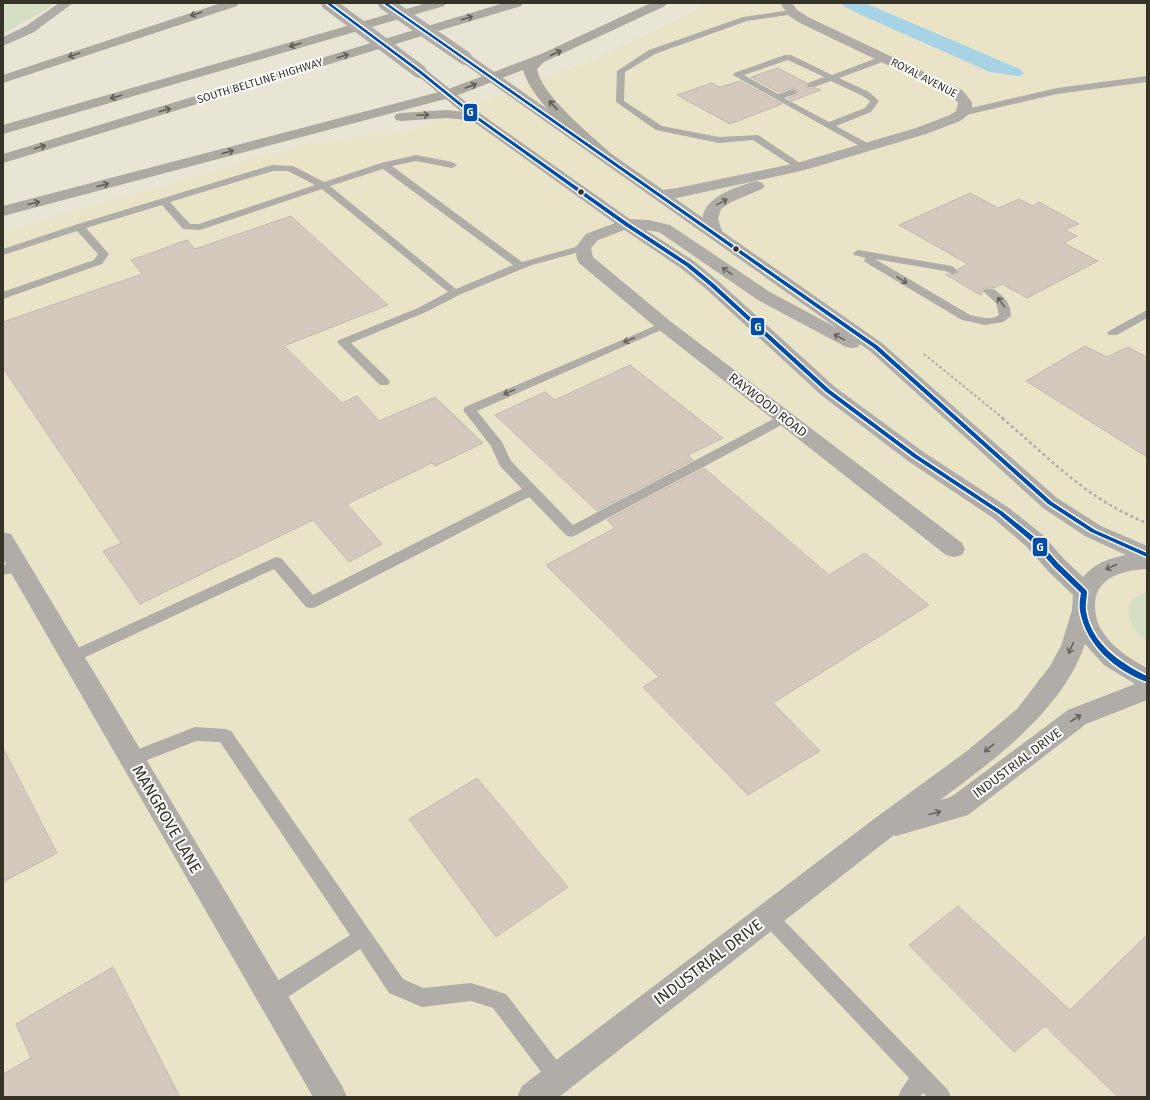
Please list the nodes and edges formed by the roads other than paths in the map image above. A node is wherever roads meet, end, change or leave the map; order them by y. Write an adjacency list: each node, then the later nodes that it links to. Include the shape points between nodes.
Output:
1 (67, 3): 10 (street, via 30,29)
2 (233, 3): 11 (highway, one-way to 11)
3 (328, 3): 20 (street, bridge)
4 (385, 3): 14 (street, bridge)
5 (440, 3): 26 (highway, SOUTH BELTLINE HIGHWAY, one-way to 26)
6 (517, 3): 28 (highway, SOUTH BELTLINE HIGHWAY, one-way to 6)
7 (661, 3): 13 (highway, one-way to 7)
8 (185, 7): 11 (highway)
9 (789, 8): 12 (street, ROYAL AVENUE, via 804,20); 32 (lane, via 746,19 652,52 621,71 620,102 659,128 719,140 755,137)
10 (3, 42)
11 (111, 42): 16 (highway, one-way to 16)
12 (885, 58): 15 (lane); 22 (street, ROYAL AVENUE, via 957,93 965,102)
13 (539, 60): 14 (highway); 29 (highway, one-way to 13, via 558,111 532,79 530,67)
14 (494, 78): 20 (highway, one-way to 14); 29 (street)
15 (831, 78): 18 (lane); 21 (lane, via 788,57 737,75); 24 (lane, via 866,94 874,101 868,110)
16 (3, 79)
17 (1147, 79): 22 (lane, via 1056,91)
18 (811, 85)
19 (793, 92): 21 (lane)
20 (448, 94): 23 (street); 25 (highway)
21 (777, 97): 24 (lane)
22 (962, 112): 27 (street, ROYAL AVENUE, via 955,118 921,131)
23 (476, 117): 25 (highway, one-way to 23, via 410,115 447,114); 37 (street)
24 (829, 125): 27 (lane)
25 (315, 129): 36 (highway, one-way to 25)
26 (3, 130)
27 (868, 147): 32 (street, ROYAL AVENUE)
28 (3, 158)
29 (611, 161): 34 (street)
30 (384, 165): 31 (lane, via 416,158); 33 (lane); 44 (lane)
31 (452, 165)
32 (800, 167): 34 (street, ROYAL AVENUE, via 677,193); 39 (street, ROYAL AVENUE, one-way to 32, via 710,217 714,206)
33 (324, 186): 35 (lane, via 290,168 272,168); 35 (lane, via 200,227 187,227); 47 (lane)
34 (659, 194): 39 (street)
35 (164, 202): 38 (lane)
36 (3, 211)
37 (626, 224): 42 (street, via 592,237); 52 (street, one-way to 37, via 780,306 671,231 648,224); 61 (street, via 706,279 840,400 915,456 1001,512 1035,541)
38 (79, 227): 40 (lane); 48 (lane, via 104,254 98,262)
39 (715, 234): 52 (street, via 876,347)
40 (3, 252)
41 (858, 253): 45 (lane, via 948,268)
42 (584, 254): 44 (lane); 50 (street, RAYWOOD ROAD)
43 (869, 260): 46 (lane, one-way to 46, via 955,313 976,320 992,321 1005,316 1002,302)
44 (521, 266): 47 (lane)
45 (953, 271)
46 (989, 291)
47 (455, 294): 53 (lane, via 343,342)
48 (3, 296)
49 (1147, 313): 51 (lane)
50 (664, 325): 54 (street, RAYWOOD ROAD); 55 (lane, one-way to 55, via 468,410 497,445 505,464)
51 (1113, 333)
52 (899, 367): 58 (street, via 1050,503 1093,531)
53 (384, 382)
54 (785, 418): 55 (lane, via 571,532); 57 (street, RAYWOOD ROAD)
55 (531, 490): 62 (lane, via 311,603 276,562)
56 (3, 540): 60 (street, MANGROVE LANE)
57 (954, 549)
58 (1147, 555)
59 (1147, 561): 61 (street, INDUSTRIAL DRIVE, one-way to 61, via 1112,566 1094,576)
60 (11, 569): 62 (street, MANGROVE LANE)
61 (1084, 602): 63 (street, via 1088,628 1100,646 1116,662); 66 (street, INDUSTRIAL DRIVE, one-way to 66, via 1073,646 1059,673 1026,716 976,759)
62 (72, 657): 65 (street, MANGROVE LANE)
63 (1147, 679)
64 (1147, 690): 66 (street, INDUSTRIAL DRIVE, one-way to 64, via 959,807 1077,717)
65 (132, 759): 68 (lane, via 195,734 225,736); 69 (street, MANGROVE LANE)
66 (884, 827): 67 (street, INDUSTRIAL DRIVE)
67 (768, 916): 70 (street, INDUSTRIAL DRIVE); 71 (lane)
68 (363, 937): 69 (lane); 70 (lane, via 396,986 422,998 471,992 499,1001)
69 (272, 996): 72 (street, MANGROVE LANE)
70 (558, 1078): 73 (street, INDUSTRIAL DRIVE)
71 (922, 1078): 74 (lane); 75 (lane)
72 (331, 1097)
73 (533, 1097)
74 (908, 1097)
75 (941, 1097)

